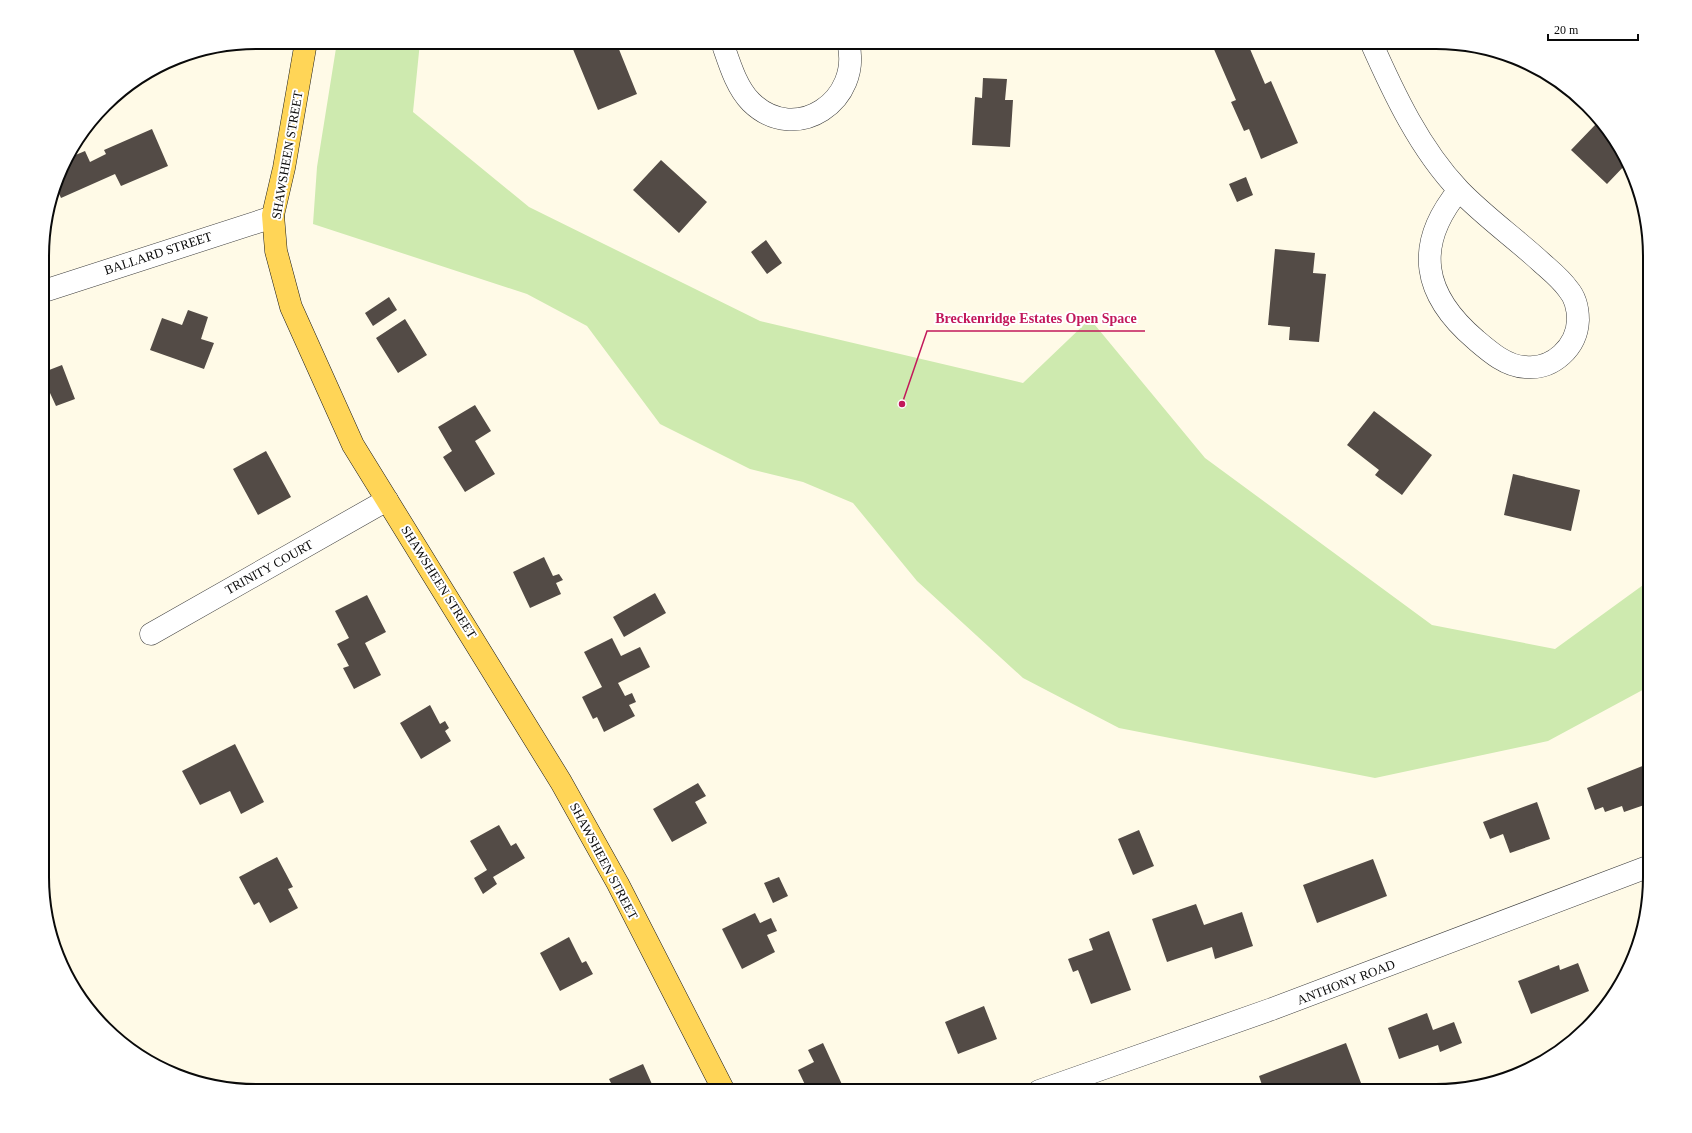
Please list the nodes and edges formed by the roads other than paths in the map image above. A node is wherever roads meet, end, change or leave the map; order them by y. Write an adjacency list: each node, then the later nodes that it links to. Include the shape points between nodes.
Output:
1 (305, 49): 6 (main road, SHAWSHEEN STREET)
2 (725, 49): 3 (street, via 738,82 751,102 772,115 795,119 823,110 837,98 844,88 851,66)
3 (850, 49)
4 (1374, 49): 5 (street, via 1402,108 1422,141)
5 (1459, 190): 5 (street, via 1549,269 1574,297 1578,327 1570,346 1545,365 1525,367 1505,362 1456,322 1437,295 1431,271 1434,230 1440,215)
6 (273, 217): 7 (street, BALLARD STREET); 8 (main road, SHAWSHEEN STREET, via 276,251 291,306 353,445)
7 (49, 289)
8 (388, 500): 9 (street, TRINITY COURT); 11 (main road, SHAWSHEEN STREET, via 561,782 618,884)
9 (151, 634)
10 (1643, 869): 12 (street, ANTHONY ROAD, via 1272,1009)
11 (720, 1084)
12 (1059, 1084)

